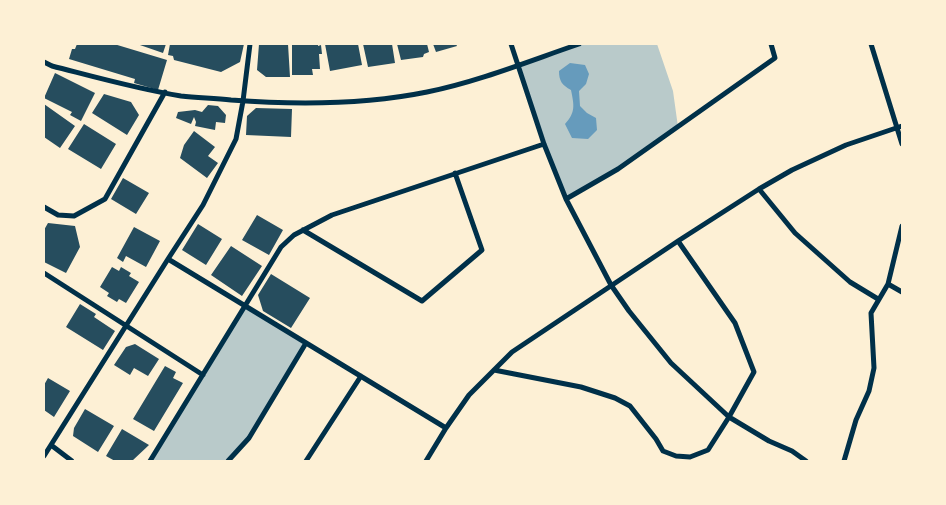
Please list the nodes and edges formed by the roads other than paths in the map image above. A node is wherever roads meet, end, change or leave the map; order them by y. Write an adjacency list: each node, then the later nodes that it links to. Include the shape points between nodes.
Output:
1 (250, 44): 9 (street)
2 (511, 44): 7 (street)
3 (579, 44): 7 (street)
4 (771, 44): 15 (street, via 775,58 618,169)
5 (871, 44): 10 (street)
6 (44, 62): 8 (street, via 117,84)
7 (518, 65): 9 (street, via 427,92 378,99 329,103); 11 (street)
8 (165, 92): 9 (street); 16 (street, via 105,199 74,216 58,215)
9 (243, 101): 20 (street, via 236,139 204,205)
10 (900, 127): 12 (street); 14 (street, via 846,145)
11 (544, 144): 13 (street); 15 (street)
12 (902, 144)
13 (455, 173): 18 (street, via 332,215); 18 (street, via 482,250 422,301)
14 (759, 189): 19 (street); 25 (street, via 795,233 850,282)
15 (566, 199): 23 (street)
16 (44, 207)
17 (902, 226): 22 (street)
18 (303, 230): 26 (street, via 281,247)
19 (678, 240): 23 (street); 32 (street, via 735,323 754,372)
20 (168, 259): 26 (street); 27 (street)
21 (44, 273): 27 (street)
22 (888, 284): 24 (street); 25 (street)
23 (612, 285): 29 (street, via 512,352); 32 (street, via 670,363)
24 (902, 292)
25 (878, 299): 42 (street, via 871,313 874,368)
26 (245, 306): 28 (street); 30 (street)
27 (126, 326): 30 (street); 34 (street)
28 (306, 343): 31 (street); 38 (street, via 249,438)
29 (494, 370): 32 (street, via 581,387 615,398 630,406 663,450 676,456 690,457 708,450); 33 (street, via 469,395)
30 (203, 375): 37 (street)
31 (361, 376): 33 (street); 39 (street)
32 (729, 417): 41 (street)
33 (446, 428): 40 (street)
34 (51, 445): 35 (street); 36 (street)
35 (44, 456)
36 (72, 461)
37 (150, 461)
38 (228, 461)
39 (306, 461)
40 (426, 461)
41 (806, 461)
42 (844, 461)

